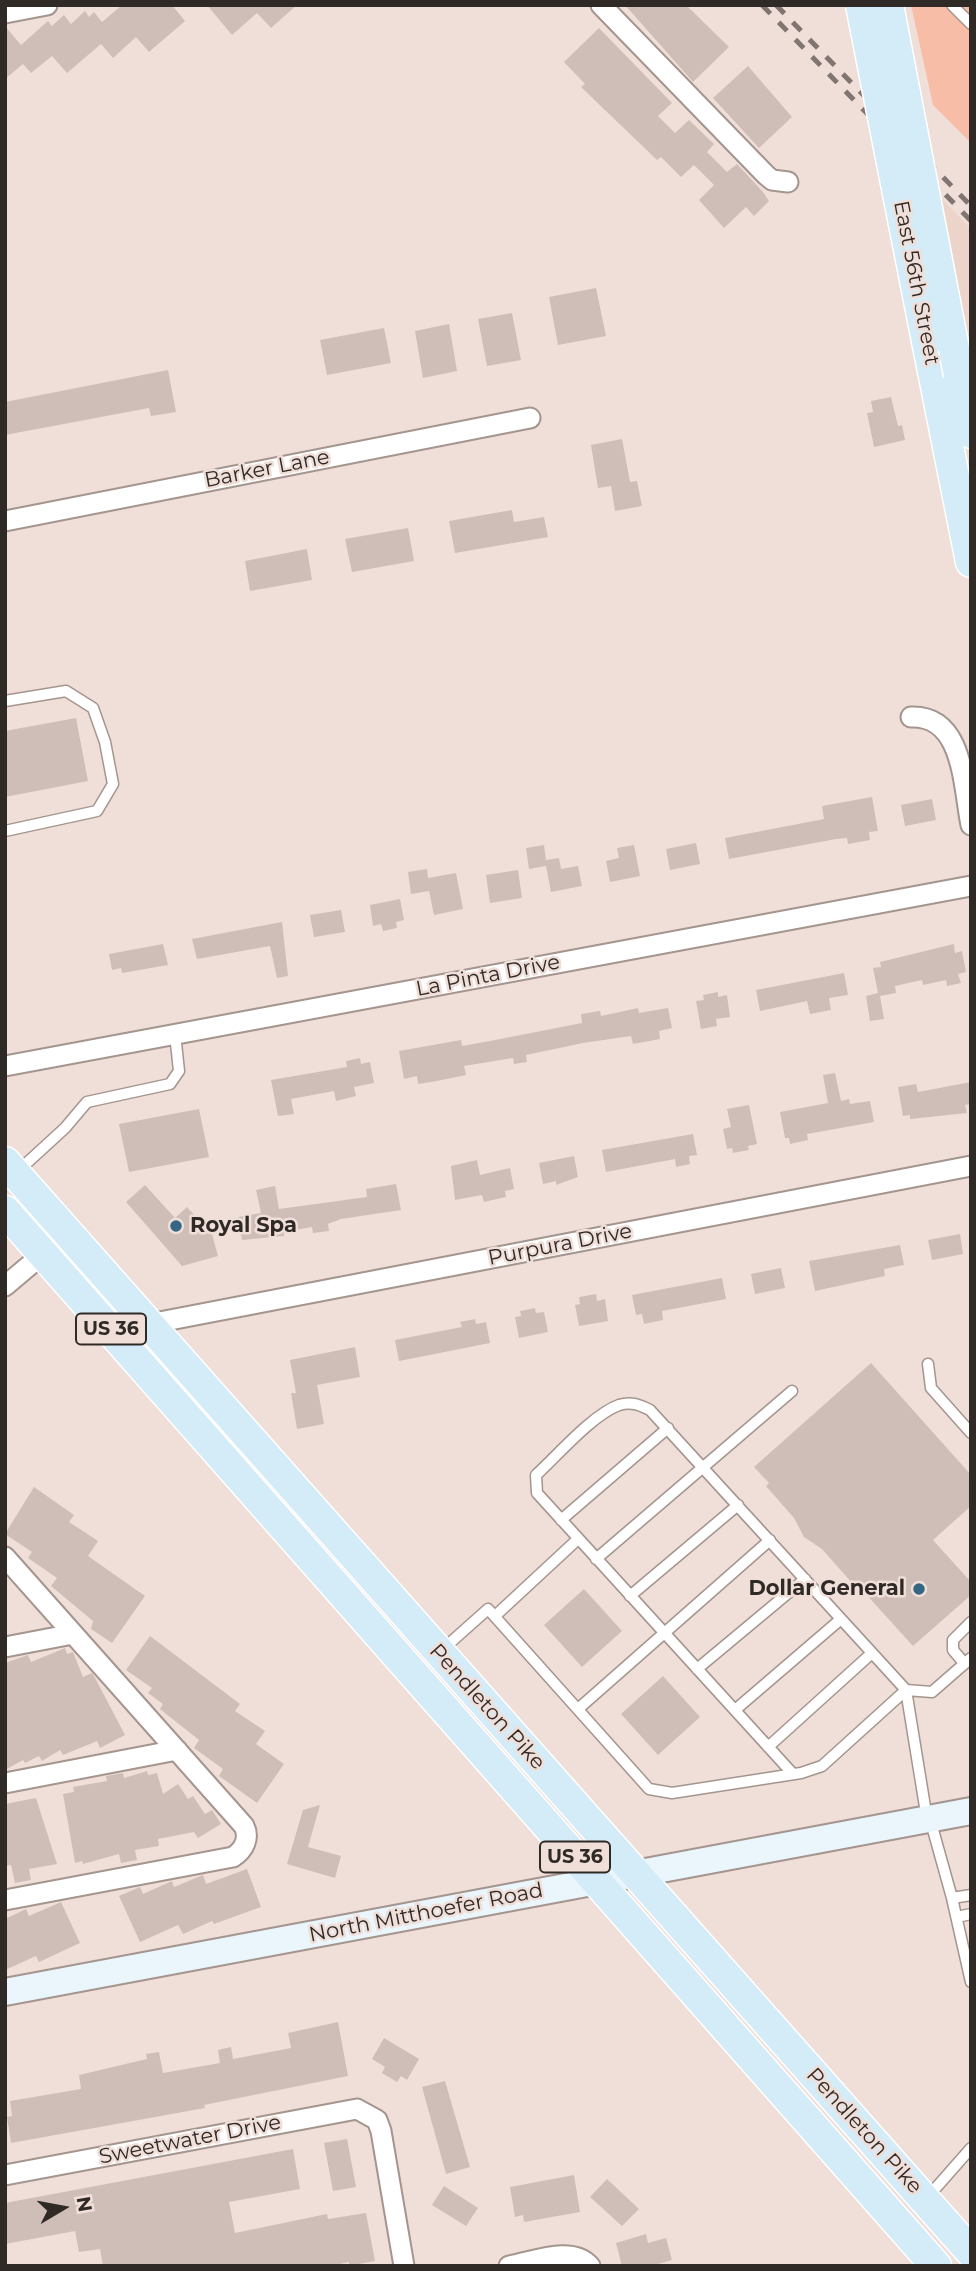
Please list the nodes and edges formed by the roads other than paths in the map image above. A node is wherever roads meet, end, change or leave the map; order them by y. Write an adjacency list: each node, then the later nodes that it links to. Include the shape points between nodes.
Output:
1 (47, 5): 6 (street)
2 (601, 5): 8 (street, via 766,175)
3 (861, 5): 12 (main road, East 56th Street, bridge)
4 (888, 5): 10 (main road, East 56th Street, bridge)
5 (952, 5): 7 (lane)
6 (5, 13)
7 (971, 24)
8 (788, 182)
9 (530, 418): 11 (street, Barker Lane)
10 (971, 433)
11 (5, 520)
12 (971, 562)
13 (5, 701): 16 (lane, via 66,691 93,708 113,784 97,811)
14 (911, 717): 15 (street, via 933,720 946,730 956,750)
15 (971, 825)
16 (5, 831)
17 (971, 886): 18 (street, La Pinta Drive)
18 (175, 1034): 19 (street, La Pinta Drive); 21 (lane, via 179,1071 170,1084 86,1102 65,1128)
19 (5, 1066)
20 (971, 1166): 25 (street, Purpura Drive)
21 (10, 1168): 25 (main road, Pendleton Pike)
22 (5, 1211): 23 (main road, Pendleton Pike / US 36)
23 (44, 1254): 24 (street); 59 (main road, Pendleton Pike / US 36)
24 (5, 1286)
25 (149, 1324): 45 (main road, Pendleton Pike / US 36)
26 (928, 1364): 29 (lane, via 931,1388)
27 (792, 1391): 30 (lane)
28 (668, 1429): 30 (lane); 32 (lane); 32 (lane, via 650,1410 634,1403 619,1405 597,1419 536,1475 537,1493)
29 (971, 1433)
30 (704, 1468): 31 (lane); 36 (lane)
31 (738, 1505): 34 (lane); 38 (lane)
32 (561, 1520): 33 (lane)
33 (578, 1539): 36 (lane); 39 (lane)
34 (770, 1540): 37 (lane); 42 (lane)
35 (5, 1557): 43 (street)
36 (596, 1559): 38 (lane)
37 (805, 1579): 40 (lane); 48 (lane)
38 (630, 1596): 42 (lane)
39 (495, 1616): 45 (lane, via 488,1609); 50 (lane)
40 (841, 1619): 46 (lane); 51 (lane)
41 (971, 1622): 47 (lane, via 953,1640 953,1650)
42 (664, 1633): 48 (lane); 50 (lane)
43 (73, 1634): 44 (street); 53 (street)
44 (5, 1647)
45 (439, 1653): 58 (main road, Pendleton Pike / US 36)
46 (872, 1653): 49 (lane); 52 (lane)
47 (967, 1660): 49 (lane, via 932,1692)
48 (697, 1669): 51 (lane)
49 (906, 1690): 54 (lane, via 822,1766); 57 (lane)
50 (578, 1709): 54 (lane, via 649,1789 672,1793)
51 (735, 1710): 52 (lane)
52 (768, 1746): 54 (lane)
53 (177, 1750): 55 (street); 62 (street, via 244,1826 246,1838 240,1852)
54 (793, 1774)
55 (5, 1783)
56 (971, 1811): 57 (main road, North Mitthoefer Road)
57 (928, 1819): 58 (main road, North Mitthoefer Road); 61 (lane)
58 (634, 1874): 59 (main road, North Mitthoefer Road); 71 (main road, Pendleton Pike / US 36)
59 (597, 1881): 68 (main road, North Mitthoefer Road); 76 (main road, Pendleton Pike / US 36)
60 (971, 1895): 61 (lane)
61 (952, 1898): 64 (lane)
62 (5, 1900)
63 (971, 1914): 64 (lane)
64 (957, 1917): 65 (lane)
65 (966, 1935): 66 (lane)
66 (968, 1954): 67 (lane)
67 (970, 1976)
68 (5, 1992)
69 (971, 2148): 71 (lane)
70 (5, 2175): 74 (street, Sweetwater Drive, via 353,2108 373,2118 381,2131)
71 (925, 2200): 72 (main road, Pendleton Pike / US 36)
72 (971, 2252)
73 (586, 2261): 75 (street, via 571,2255)
74 (404, 2266)
75 (509, 2266)
76 (936, 2266)

